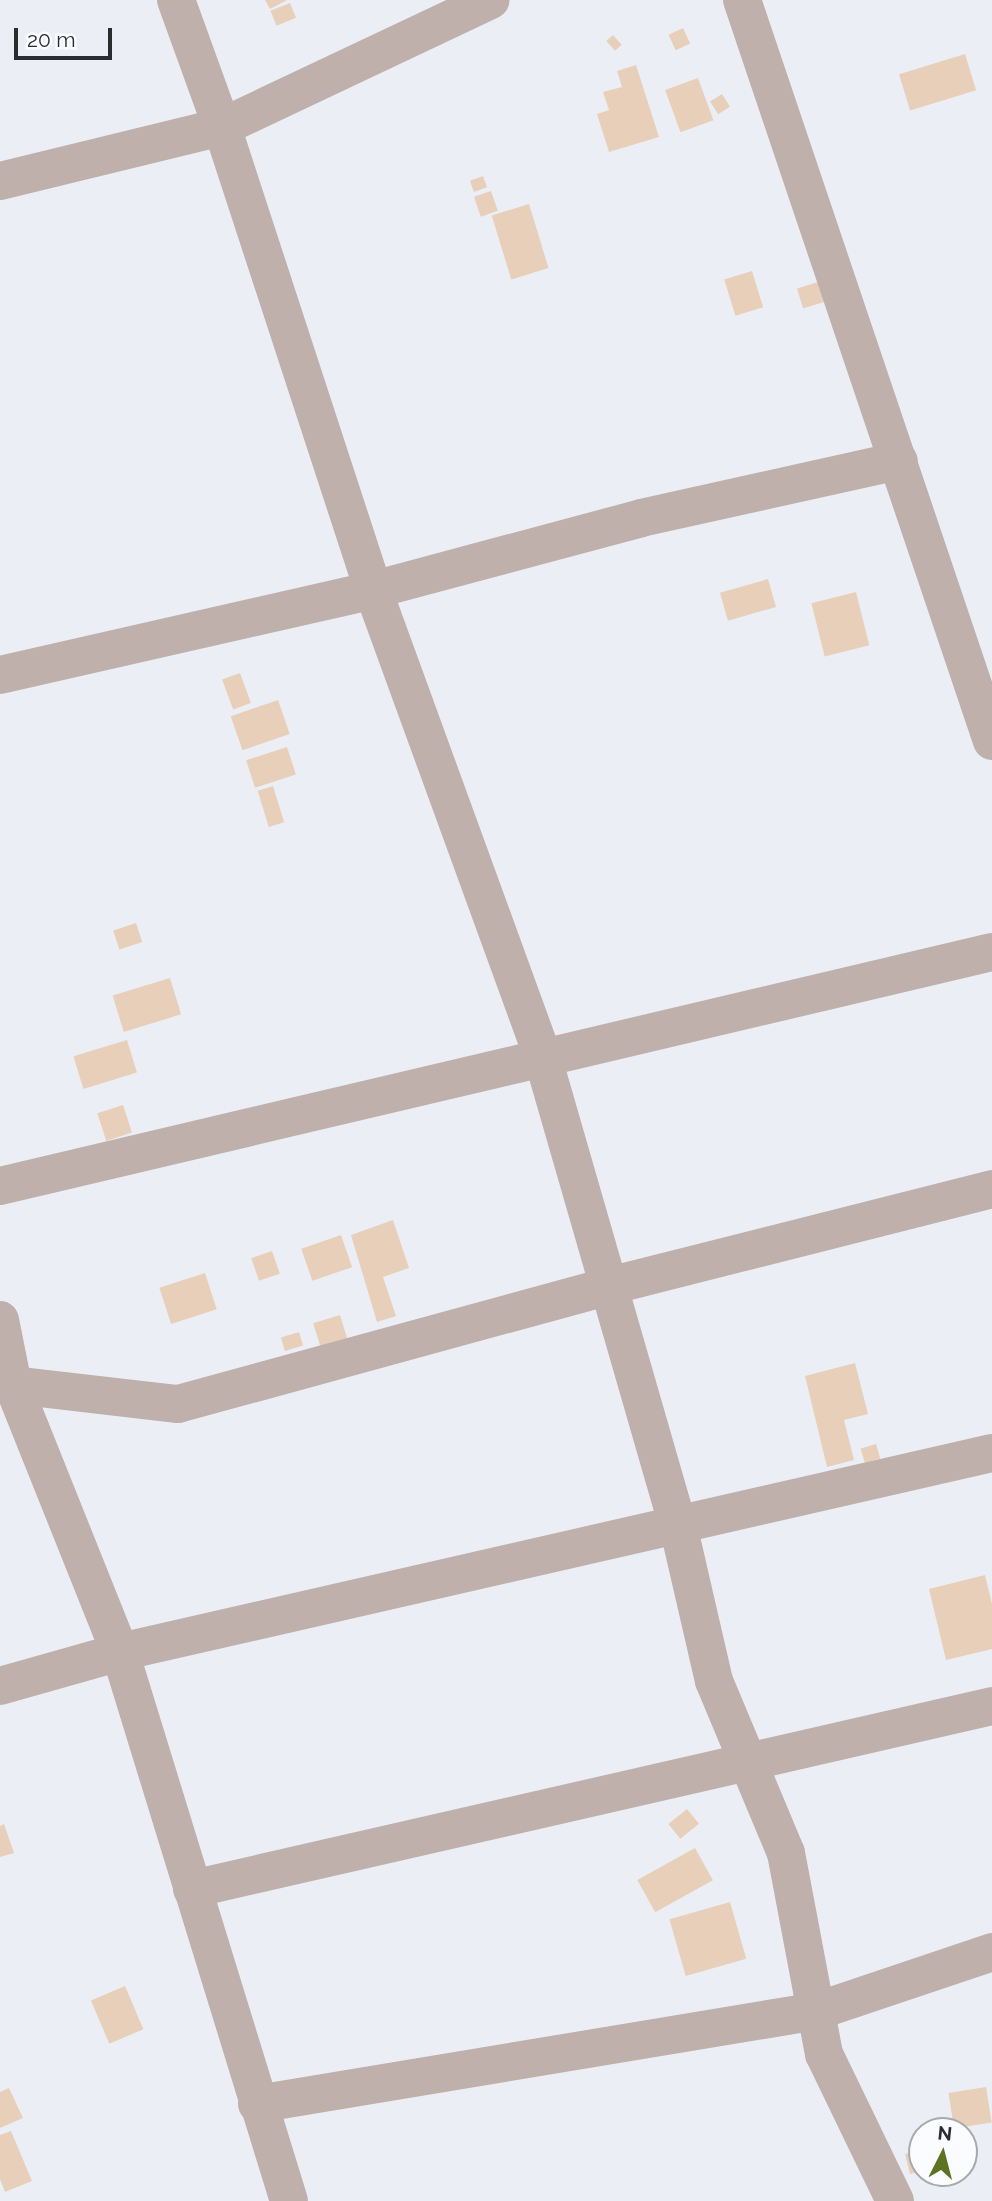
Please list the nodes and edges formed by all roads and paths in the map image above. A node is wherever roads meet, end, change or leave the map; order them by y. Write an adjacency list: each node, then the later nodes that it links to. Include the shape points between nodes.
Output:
1 (176, 0): 4 (street)
2 (491, 0): 4 (street)
3 (742, 0): 6 (street)
4 (222, 127): 5 (street); 7 (street)
5 (0, 181)
6 (899, 461): 7 (street, via 641,518); 9 (street)
7 (373, 590): 8 (street); 11 (street)
8 (0, 675)
9 (992, 741)
10 (992, 952): 11 (street)
11 (542, 1055): 12 (street); 14 (street)
12 (0, 1186)
13 (992, 1189): 14 (street)
14 (609, 1286): 16 (street, via 178,1404); 18 (street)
15 (0, 1320): 16 (street)
16 (13, 1385): 19 (street)
17 (992, 1452): 18 (street)
18 (678, 1525): 19 (street); 22 (street, via 714,1681)
19 (120, 1652): 20 (street); 23 (street)
20 (0, 1686)
21 (992, 1706): 22 (street)
22 (747, 1759): 23 (street); 25 (street, via 786,1853)
23 (192, 1889): 26 (street)
24 (992, 1952): 25 (street)
25 (817, 2011): 26 (street); 28 (street, via 824,2054)
26 (257, 2104): 27 (street)
27 (289, 2201)
28 (895, 2201)

